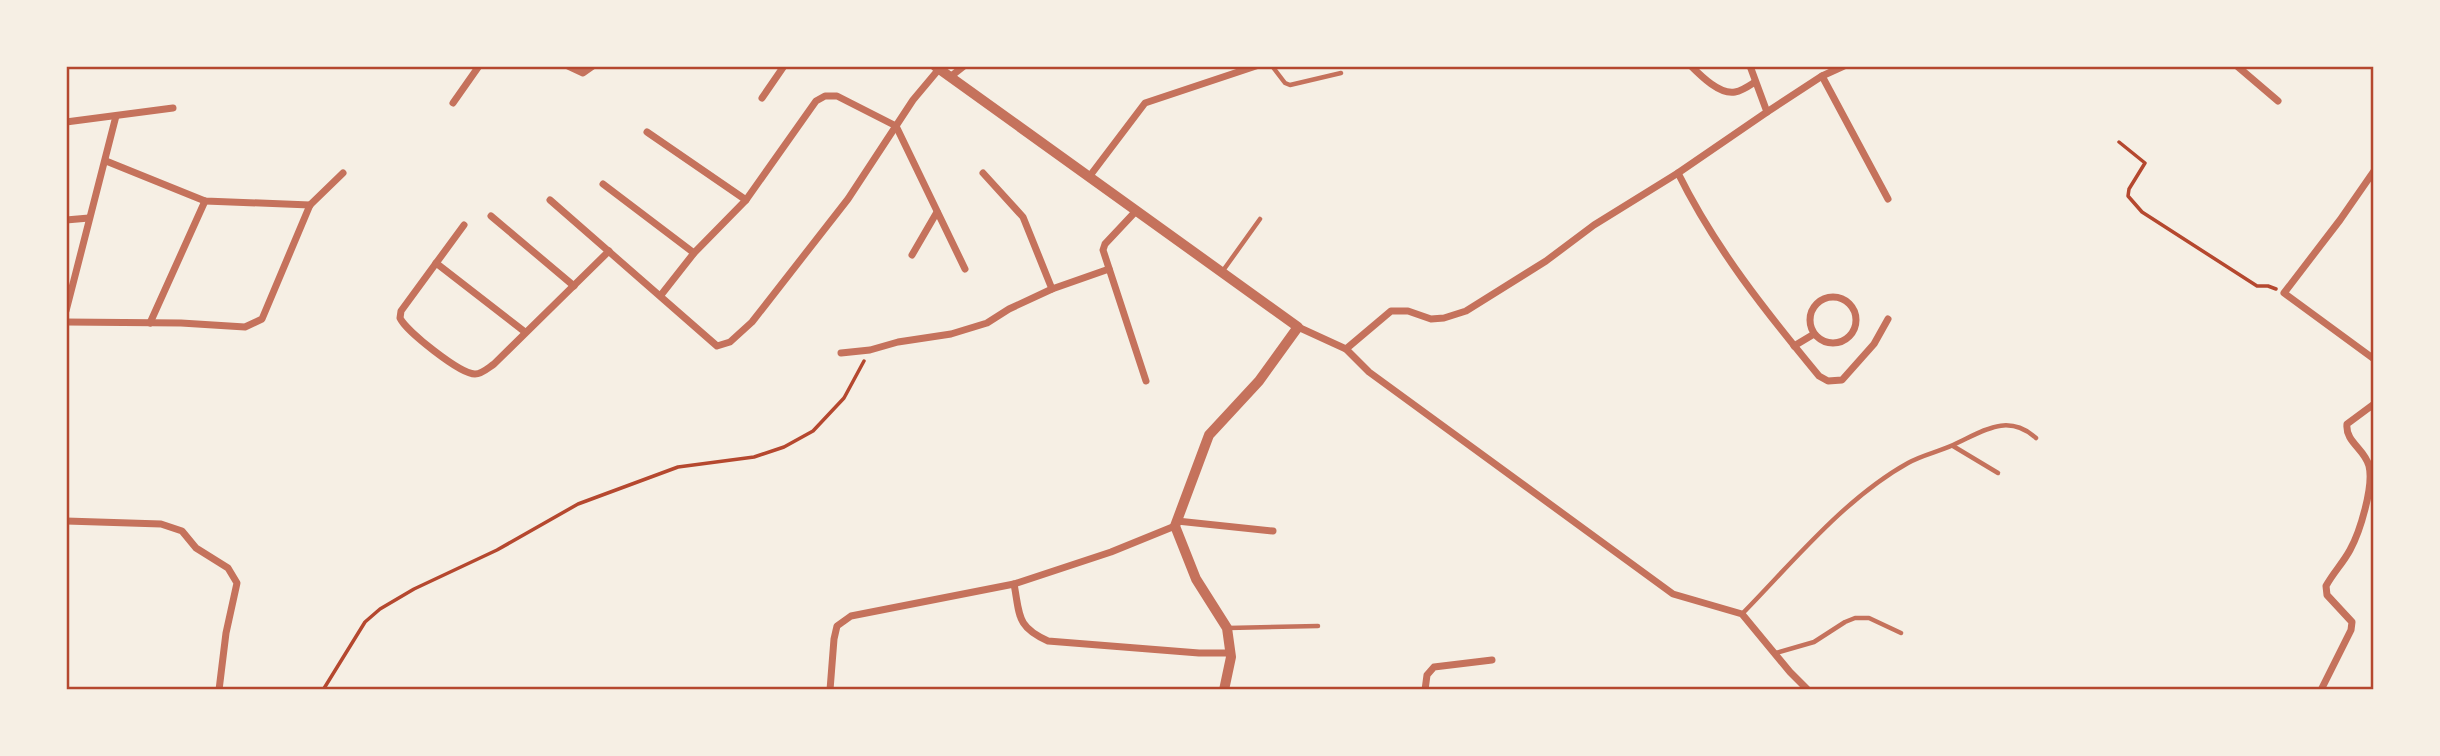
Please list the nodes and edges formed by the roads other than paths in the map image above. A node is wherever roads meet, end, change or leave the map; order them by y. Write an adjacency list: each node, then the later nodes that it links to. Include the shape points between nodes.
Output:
1 (479, 66): 19 (street)
2 (568, 66): 3 (street, via 583,73)
3 (593, 66)
4 (784, 66): 17 (street)
5 (964, 66): 15 (street)
6 (1256, 66): 31 (street, via 1145,103)
7 (1272, 66): 13 (lane, via 1290,85)
8 (1691, 66): 16 (street, via 1729,92)
9 (1751, 66): 16 (street)
10 (1844, 66): 14 (street)
11 (937, 68): 15 (street); 24 (street)
12 (2241, 68): 18 (street)
13 (1340, 73)
14 (1822, 76): 21 (street); 33 (street)
15 (950, 77): 31 (street)
16 (1755, 82): 21 (street)
17 (762, 98)
18 (2278, 101)
19 (453, 103)
20 (173, 108): 22 (street)
21 (1767, 112): 30 (street)
22 (116, 116): 23 (street); 26 (street)
23 (66, 122)
24 (896, 126): 35 (street, via 837,96 825,96 816,101); 39 (street); 54 (street, via 848,199 730,342 717,346)
25 (646, 132): 35 (street)
26 (106, 161): 36 (street); 41 (street)
27 (2374, 170): 65 (street, via 2284,292)
28 (343, 173): 37 (street)
29 (984, 173): 53 (street, via 1023,217)
30 (1678, 173): 62 (street, via 1752,295); 63 (street, via 1466,311 1430,320 1408,311 1391,311)
31 (1089, 177): 38 (street)
32 (603, 184): 46 (street)
33 (1888, 199)
34 (550, 200): 45 (street)
35 (746, 200): 46 (street)
36 (205, 201): 37 (street); 58 (street)
37 (310, 205): 58 (street, via 262,319 244,327)
38 (1136, 211): 49 (street, via 1104,244); 51 (street)
39 (937, 212): 47 (street); 50 (street)
40 (491, 216): 52 (street)
41 (89, 218): 43 (street); 55 (street)
42 (1260, 219): 51 (lane)
43 (66, 220)
44 (464, 226): 48 (street)
45 (608, 251): 52 (street); 54 (street)
46 (694, 253): 54 (street)
47 (912, 255)
48 (436, 263): 60 (street); 60 (street, via 401,311 400,318 412,334 462,370 476,374 494,364)
49 (1109, 269): 53 (street); 66 (street)
50 (965, 270)
51 (1222, 272): 59 (street)
52 (574, 286): 60 (street)
53 (1052, 289): 64 (street, via 987,323 951,334)
54 (661, 295)
55 (66, 311)
56 (1888, 319): 62 (street, via 1874,344 1837,382 1819,376)
57 (66, 321): 58 (street)
58 (150, 323)
59 (1298, 327): 63 (street); 72 (street, via 1259,381 1209,435)
60 (525, 332)
61 (1814, 334): 61 (street, via 1826,342 1847,339 1855,327 1855,312 1839,298 1819,301 1811,313); 62 (street)
62 (1794, 346)
63 (1346, 349): 75 (street, via 1369,372 1673,594)
64 (841, 353)
65 (2374, 359)
66 (1146, 381)
67 (2374, 404): 87 (street, via 2347,424 2350,439 2370,466 2370,481 2358,535 2326,586 2327,595 2352,622)
68 (2036, 438): 69 (lane, via 2010,424 1988,428)
69 (1952, 446): 70 (lane); 75 (lane, via 1911,461 1869,488)
70 (1998, 472)
71 (66, 521): 82 (street, via 161,524 181,531 196,548 228,568 237,583)
72 (1176, 523): 73 (street); 74 (street, via 1111,552); 77 (street, via 1196,579)
73 (1273, 531)
74 (1014, 584): 79 (street, via 1021,619 1031,634 1048,641); 83 (street, via 851,616 837,626)
75 (1742, 614): 80 (street)
76 (1318, 626): 77 (lane)
77 (1227, 628): 79 (street)
78 (1901, 633): 80 (lane, via 1869,618 1855,618 1814,642)
79 (1231, 653): 84 (street)
80 (1776, 653): 86 (street)
81 (1492, 660): 85 (street, via 1434,667 1426,675)
82 (219, 690)
83 (830, 690)
84 (1224, 690)
85 (1425, 690)
86 (1808, 690)
87 (2321, 690)

